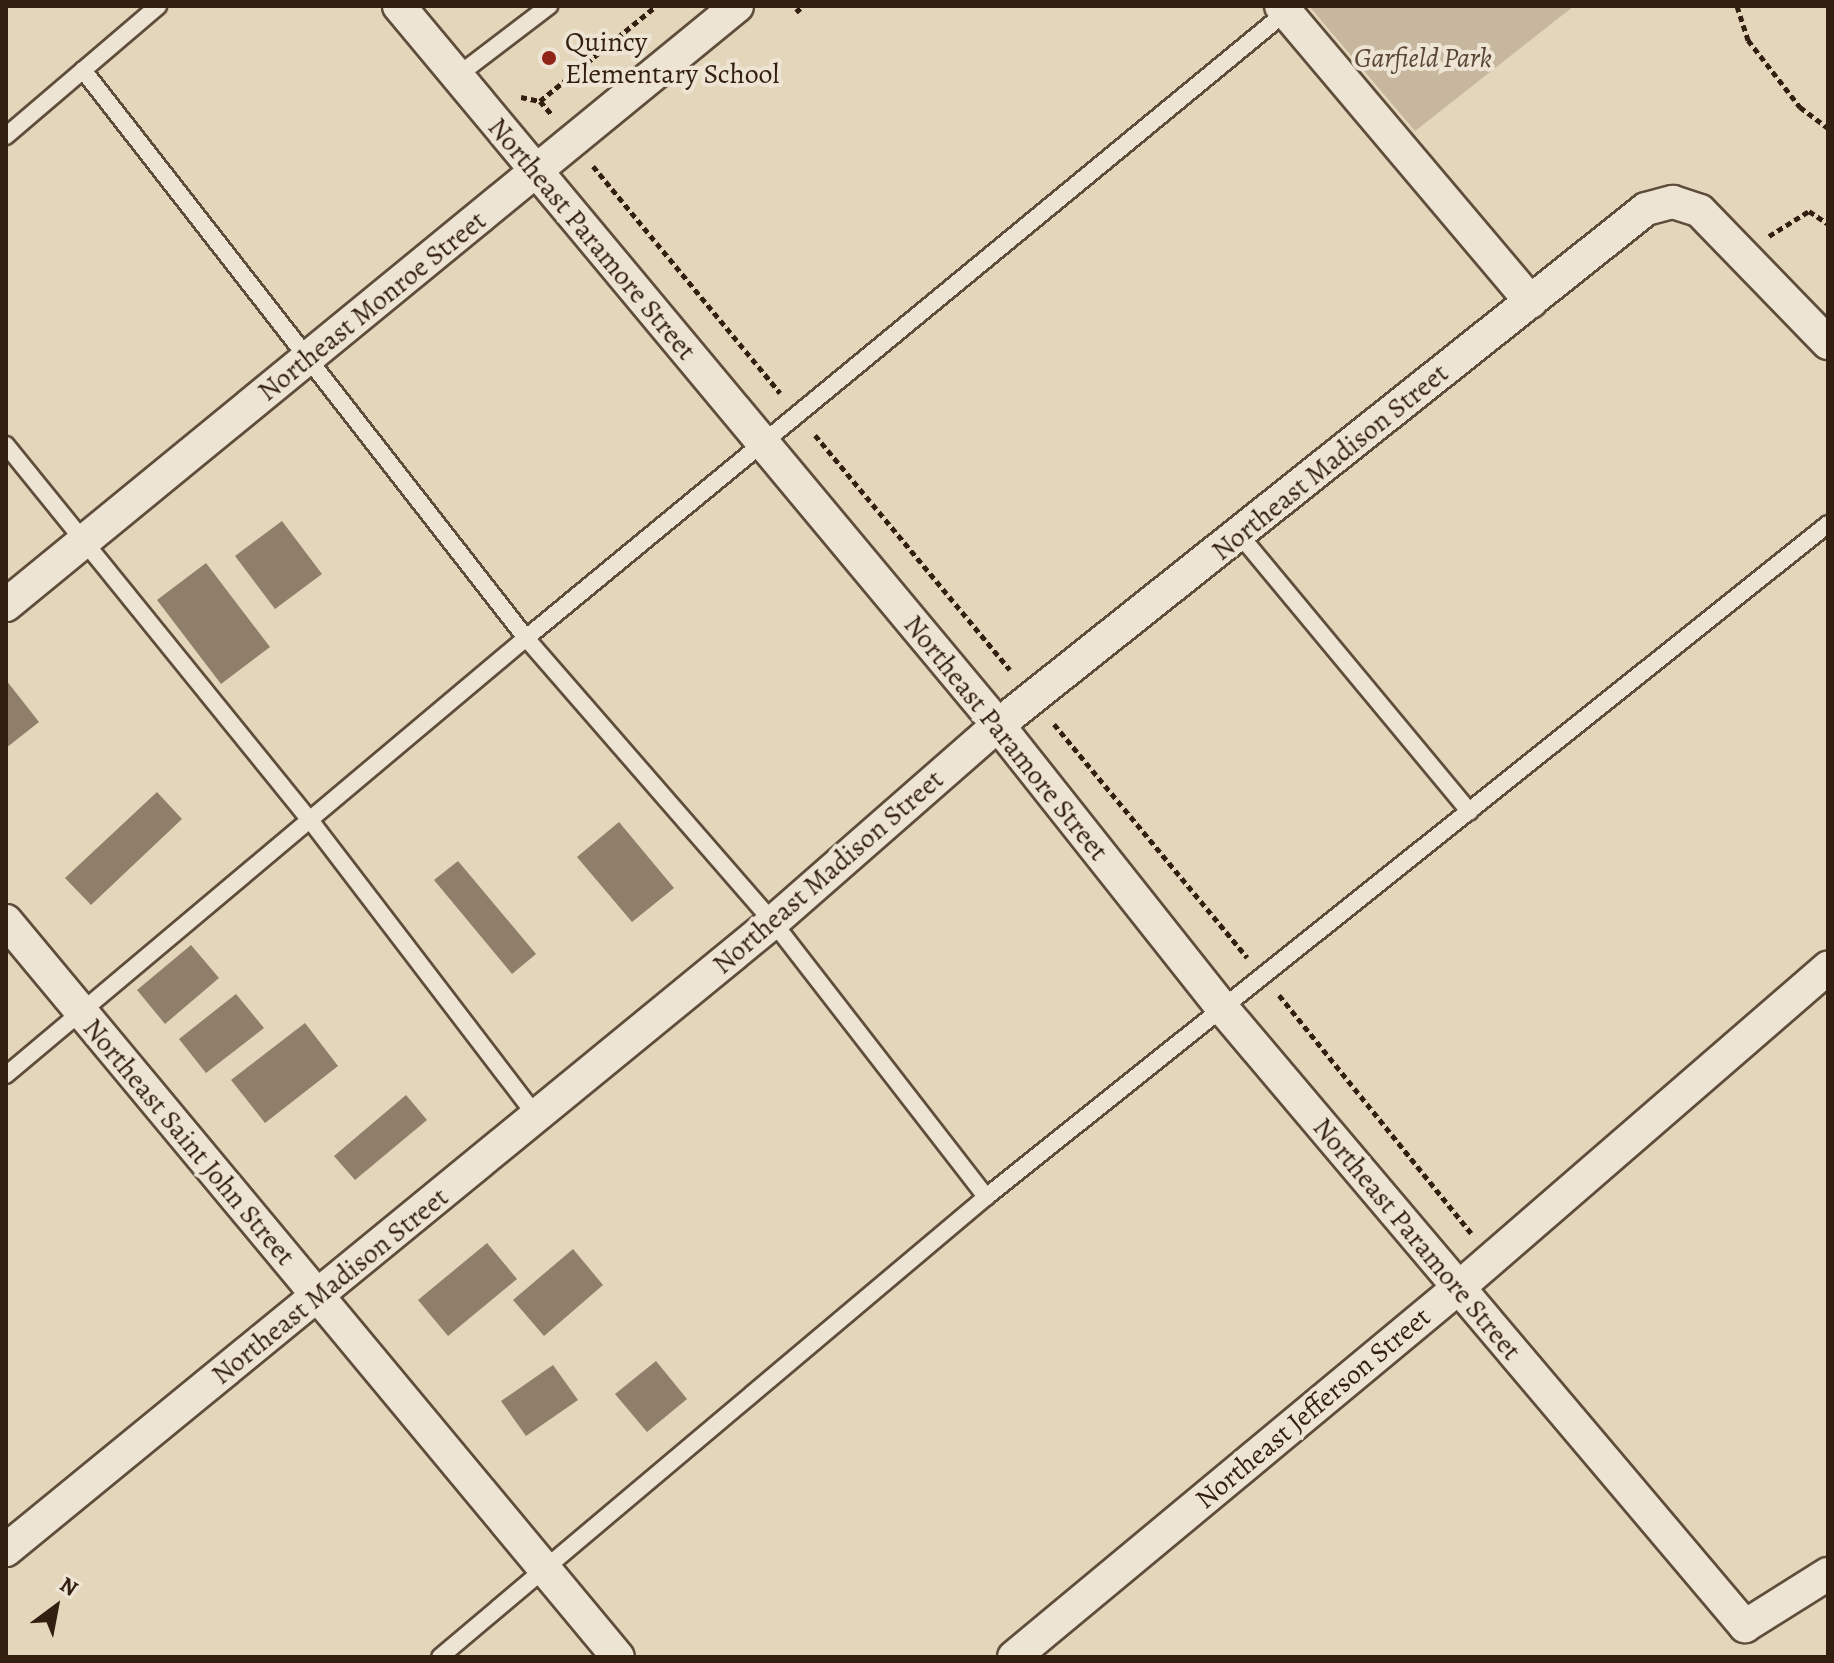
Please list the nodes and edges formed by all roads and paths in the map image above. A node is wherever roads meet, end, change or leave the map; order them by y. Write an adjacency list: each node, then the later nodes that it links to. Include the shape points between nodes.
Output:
1 (158, 6): 11 (lane)
2 (399, 6): 12 (street, Northeast Paramore Street)
3 (549, 6): 10 (lane)
4 (656, 6): 13 (path)
5 (737, 6): 16 (street, Northeast Monroe Street)
6 (803, 6): 9 (path)
7 (1737, 6): 14 (path, via 1748,40 1800,107)
8 (1283, 9): 20 (street); 23 (lane)
9 (796, 12)
10 (484, 56): 12 (lane); 13 (path, via 519,97)
11 (83, 70): 15 (lane); 22 (lane)
12 (457, 76): 17 (street, Northeast Paramore Street)
13 (540, 101): 16 (path)
14 (1828, 128)
15 (6, 136)
16 (573, 142): 17 (street, Northeast Monroe Street); 23 (path)
17 (536, 172): 22 (street, Northeast Monroe Street); 25 (street, Northeast Paramore Street)
18 (1828, 224): 19 (path, via 1809,211)
19 (1762, 241)
20 (1531, 302): 21 (street, Northeast Madison Street, via 1659,203 1700,211); 27 (street, Northeast Madison Street)
21 (1828, 343)
22 (305, 361): 28 (street, Northeast Monroe Street); 30 (lane)
23 (800, 417): 25 (lane); 31 (path)
24 (6, 445): 28 (lane)
25 (763, 445): 30 (lane); 32 (street, Northeast Paramore Street)
26 (1828, 524): 33 (lane)
27 (1239, 534): 31 (street, Northeast Madison Street); 33 (lane)
28 (86, 540): 29 (street, Northeast Monroe Street); 34 (lane)
29 (6, 605)
30 (526, 638): 34 (lane); 36 (lane)
31 (1033, 698): 32 (street, Northeast Madison Street); 38 (path)
32 (998, 725): 36 (street, Northeast Madison Street); 39 (street, Northeast Paramore Street)
33 (1470, 812): 38 (lane)
34 (310, 820): 40 (lane); 42 (lane)
35 (6, 921): 40 (street, Northeast Saint John Street)
36 (773, 922): 42 (street, Northeast Madison Street); 43 (lane)
37 (1828, 968): 44 (street, Northeast Jefferson Street)
38 (1265, 978): 39 (lane); 44 (path)
39 (1224, 1010): 43 (lane); 45 (street, Northeast Paramore Street)
40 (82, 1013): 41 (lane); 46 (street, Northeast Saint John Street)
41 (6, 1075)
42 (536, 1116): 46 (street, Northeast Madison Street)
43 (986, 1197): 48 (lane)
44 (1491, 1259): 45 (street, Northeast Jefferson Street)
45 (1457, 1289): 49 (street, Northeast Paramore Street, via 1745,1626); 52 (street, Northeast Jefferson Street)
46 (317, 1297): 47 (street, Northeast Madison Street); 48 (street, Northeast Saint John Street)
47 (6, 1550)
48 (546, 1567): 50 (lane); 51 (street, Northeast Saint John Street)
49 (1828, 1574)
50 (440, 1657)
51 (618, 1657)
52 (1014, 1657)

